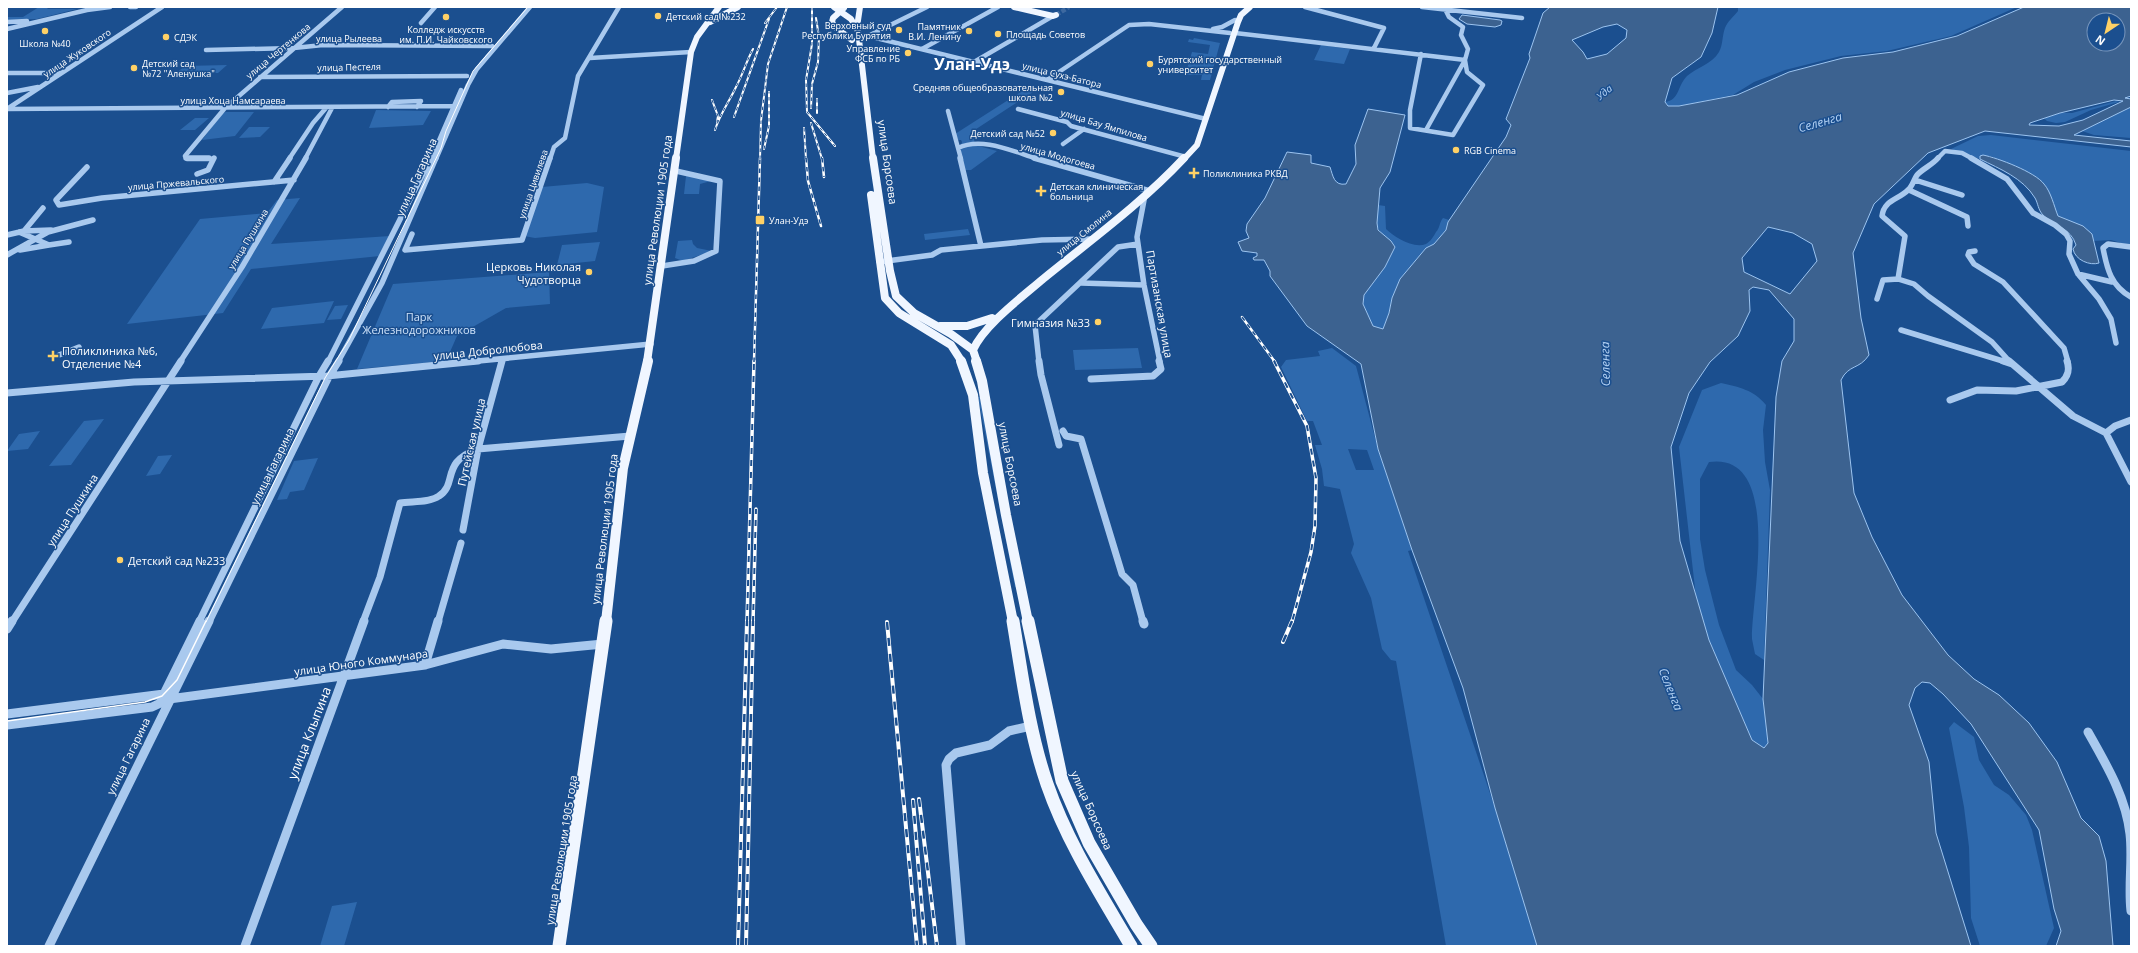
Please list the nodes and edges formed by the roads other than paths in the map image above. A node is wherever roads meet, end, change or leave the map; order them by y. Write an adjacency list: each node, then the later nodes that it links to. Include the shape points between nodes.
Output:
1 (110, 7): 30 (street)
2 (130, 7): 3 (street)
3 (136, 7)
4 (162, 7): 22 (street, улица Жуковского)
5 (342, 7): 42 (street, улица Чертенкова)
6 (435, 7): 32 (street)
7 (524, 7): 41 (street, улица Гагарина)
8 (530, 7): 58 (street, улица Гагарина, via 477,69)
9 (619, 7): 48 (street, улица Цивилева)
10 (738, 7): 24 (main road)
11 (833, 7): 26 (main road, улица Борсоева)
12 (846, 7): 40 (main road, via 832,22 835,27)
13 (859, 7): 26 (main road, via 857,15); 35 (main road)
14 (927, 7): 39 (street)
15 (998, 7): 44 (street)
16 (1014, 7): 27 (main road)
17 (1023, 7): 27 (main road)
18 (1245, 7): 29 (main road)
19 (1250, 7): 38 (main road, via 1241,16)
20 (1306, 7): 43 (street, via 1384,28)
21 (1422, 7): 25 (street)
22 (156, 8): 52 (street, улица Жуковского)
23 (718, 8): 24 (main road, улица Революции 1905 года, via 721,12); 34 (main road, улица Революции 1905 года)
24 (730, 11): 34 (main road)
25 (1446, 11): 28 (street); 49 (street, via 1449,17 1463,27 1461,35 1468,49)
26 (846, 16): 35 (main road, улица Борсоева); 40 (main road, улица Борсоева)
27 (1054, 16): 50 (street)
28 (1522, 18)
29 (1235, 20): 37 (street, via 1222,27); 38 (main road)
30 (41, 21): 31 (street); 33 (street)
31 (7, 23): 33 (street)
32 (421, 23)
33 (28, 24): 36 (street)
34 (704, 25): 46 (main road, улица Революции 1905 года)
35 (857, 27): 40 (main road, улица Борсоева)
36 (7, 29)
37 (1199, 29): 38 (street); 55 (street, via 1129,25)
38 (1233, 33): 43 (street); 64 (main road)
39 (868, 36): 40 (street); 44 (street, улица Сухэ-Батора)
40 (857, 40): 97 (main road, улица Борсоева); 98 (main road, улица Борсоева)
41 (492, 46): 42 (street, улица Рылеева, via 323,45); 53 (street, улица Гагарина)
42 (294, 48): 45 (street, улица Рылеева); 54 (street, улица Чертенкова)
43 (1374, 48): 47 (street)
44 (922, 49): 50 (street, улица Сухэ-Батора)
45 (206, 50)
46 (692, 52): 48 (street); 71 (main road, улица Революции 1905 года)
47 (1421, 54): 49 (street); 66 (street, via 1410,110 1410,128)
48 (590, 58): 87 (street, улица Цивилева, via 578,76 564,138 554,147 522,240 405,250 412,234)
49 (1465, 60): 66 (street); 66 (street, via 1467,72 1483,85 1453,135)
50 (974, 62): 55 (street, улица Сухэ-Батора)
51 (7, 73): 52 (street)
52 (61, 73): 56 (street, улица Жуковского)
53 (467, 76): 54 (street, улица Пестеля); 58 (street, улица Гагарина)
54 (260, 77): 59 (street, улица Чертенкова)
55 (1047, 80): 64 (street, улица Сухэ-Батора)
56 (41, 86): 57 (street); 62 (street, улица Жуковского)
57 (7, 93)
58 (457, 106): 60 (street, улица Хоца Намсараева); 87 (street, улица Гагарина); 120 (street, улица Гагарина, via 332,355)
59 (225, 108): 60 (street, улица Хоца Намсараева); 62 (street, улица Хоца Намсараева); 72 (street, улица Чертенкова, via 186,156 187,159 214,158 208,170)
60 (329, 108): 73 (street, улица Пушкина); 75 (street, via 313,123)
61 (1018, 109): 65 (street, улица Бау Ямпилова)
62 (7, 110)
63 (948, 111): 68 (street)
64 (1204, 118): 69 (main road)
65 (1084, 129): 67 (street); 69 (street, улица Бау Ямпилова)
66 (1426, 130)
67 (1063, 144)
68 (959, 147): 77 (street, улица Модогоева, via 981,143); 93 (street)
69 (1185, 157): 77 (main road)
70 (87, 167): 75 (street, улица Пржевальского, via 56,200 59,205 102,198)
71 (676, 171): 99 (main road, улица Революции 1905 года); 99 (street, via 720,180 716,251 694,261)
72 (197, 174)
73 (295, 179): 75 (street, улица Пржевальского); 121 (street, улица Пушкина, via 242,267)
74 (1915, 180): 76 (street); 78 (street); 100 (street, via 1918,174 1931,166 1945,152 1962,153 2007,179 2033,212 2066,234 2070,241 2069,254)
75 (274, 182)
76 (1909, 190): 83 (street, via 1967,217); 101 (street, via 1888,203 1883,209 1882,216 1905,236)
77 (1147, 192): 80 (main road, улица Смолина); 81 (street, Партизанская улица); 89 (main road)
78 (1962, 195)
79 (43, 208): 85 (street)
80 (1127, 210): 81 (street); 89 (main road, улица Смолина)
81 (1140, 218): 91 (street, Партизанская улица)
82 (93, 220): 84 (street)
83 (1968, 226)
84 (57, 230): 85 (street); 88 (street)
85 (22, 232): 86 (street); 88 (street); 96 (street)
86 (7, 235)
87 (403, 235): 120 (street, улица Гагарина, via 357,331)
88 (35, 239): 92 (street); 96 (street)
89 (1089, 239): 93 (street, via 1042,240); 107 (main road, улица Смолина); 108 (main road)
90 (69, 242): 92 (street)
91 (1138, 244): 103 (street, via 1118,247 1081,280); 104 (street, Партизанская улица)
92 (49, 245): 96 (street)
93 (981, 246): 97 (street, via 941,250 932,255)
94 (2131, 247): 102 (street, via 2104,246 2107,273)
95 (1975, 251): 123 (street, via 1969,252 1968,255 1974,264 2003,282 2064,348 2069,367 2067,377 2062,382)
96 (12, 252)
97 (889, 261): 98 (street); 109 (main road, улица Борсоева, via 896,296 914,313)
98 (879, 262): 113 (main road, улица Борсоева, via 884,296 890,304 903,316)
99 (662, 266): 112 (main road, улица Революции 1905 года)
100 (2078, 274): 102 (street); 111 (street, via 2099,299 2111,319)
101 (1898, 279): 106 (street, via 1883,280); 119 (street, via 1923,289 1928,296 1992,342)
102 (2112, 282): 105 (street, via 2121,292)
103 (1081, 283): 104 (street); 131 (street, via 1035,324 1041,375)
104 (1144, 285): 122 (street, Партизанская улица, via 1161,369 1153,376)
105 (2131, 297)
106 (1877, 299)
107 (1012, 305): 108 (main road, улица Смолина); 115 (main road, улица Смолина, via 977,341)
108 (995, 315): 109 (main road, via 973,326 960,328); 115 (main road, улица Смолина)
109 (933, 323): 115 (main road, улица Борсоева)
110 (1901, 330): 119 (street)
111 (2116, 343)
112 (651, 344): 117 (street, улица Добролюбова); 130 (main road, улица Революции 1905 года)
113 (951, 345): 115 (main road); 118 (main road, улица Борсоева)
114 (79, 347): 116 (street)
115 (966, 347): 118 (main road); 125 (main road, улица Борсоева)
116 (59, 355)
117 (503, 359): 120 (street, улица Добролюбова); 132 (street, Путейская улица)
118 (962, 362): 125 (main road, улица Борсоева)
119 (2013, 365): 123 (street)
120 (325, 376): 121 (street, улица Добролюбова); 141 (street, улица Гагарина); 141 (street, улица Гагарина, via 179,684)
121 (169, 378): 124 (street, улица Добролюбова); 137 (street, улица Пушкина)
122 (1091, 379)
123 (2040, 387): 126 (street, via 2016,391 1977,390); 129 (street, via 2073,416)
124 (7, 393)
125 (978, 395): 143 (main road, улица Борсоева); 145 (main road, улица Борсоева, via 983,473 1007,588)
126 (1950, 400)
127 (2131, 420): 129 (street, via 2115,426)
128 (1063, 431): 136 (street, via 1066,436 1080,439 1122,574 1132,585)
129 (2106, 433): 133 (street)
130 (630, 436): 132 (street); 138 (main road, улица Революции 1905 года, via 623,468)
131 (1059, 445)
132 (478, 449): 134 (street, Путейская улица); 140 (street, улица Клыпина, via 460,457 452,467 446,490 441,496 400,503 380,577)
133 (2131, 482)
134 (463, 530)
135 (461, 543): 139 (street)
136 (1144, 624)
137 (7, 630)
138 (603, 644): 139 (street, улица Юного Коммунара, via 551,649 503,644); 151 (main road, улица Революции 1905 года)
139 (424, 665): 140 (street, улица Юного Коммунара)
140 (344, 675): 141 (street, улица Юного Коммунара); 150 (street, улица Клыпина)
141 (166, 697): 142 (street, улица Юного Коммунара); 144 (street, улица Юного Коммунара, via 152,707); 149 (street, улица Гагарина)
142 (7, 714)
143 (1049, 724): 145 (main road); 154 (main road, улица Борсоева, via 1062,781 1089,843)
144 (7, 725)
145 (1031, 726): 152 (street, via 1009,731 990,745 956,753 946,765); 153 (main road, улица Борсоева, via 1047,784 1074,848)
146 (2088, 732): 147 (street, via 2118,787)
147 (2131, 839): 148 (street, via 2128,891)
148 (2131, 911)
149 (49, 946)
150 (245, 946)
151 (559, 946)
152 (961, 946)
153 (1131, 946)
154 (1151, 946)

